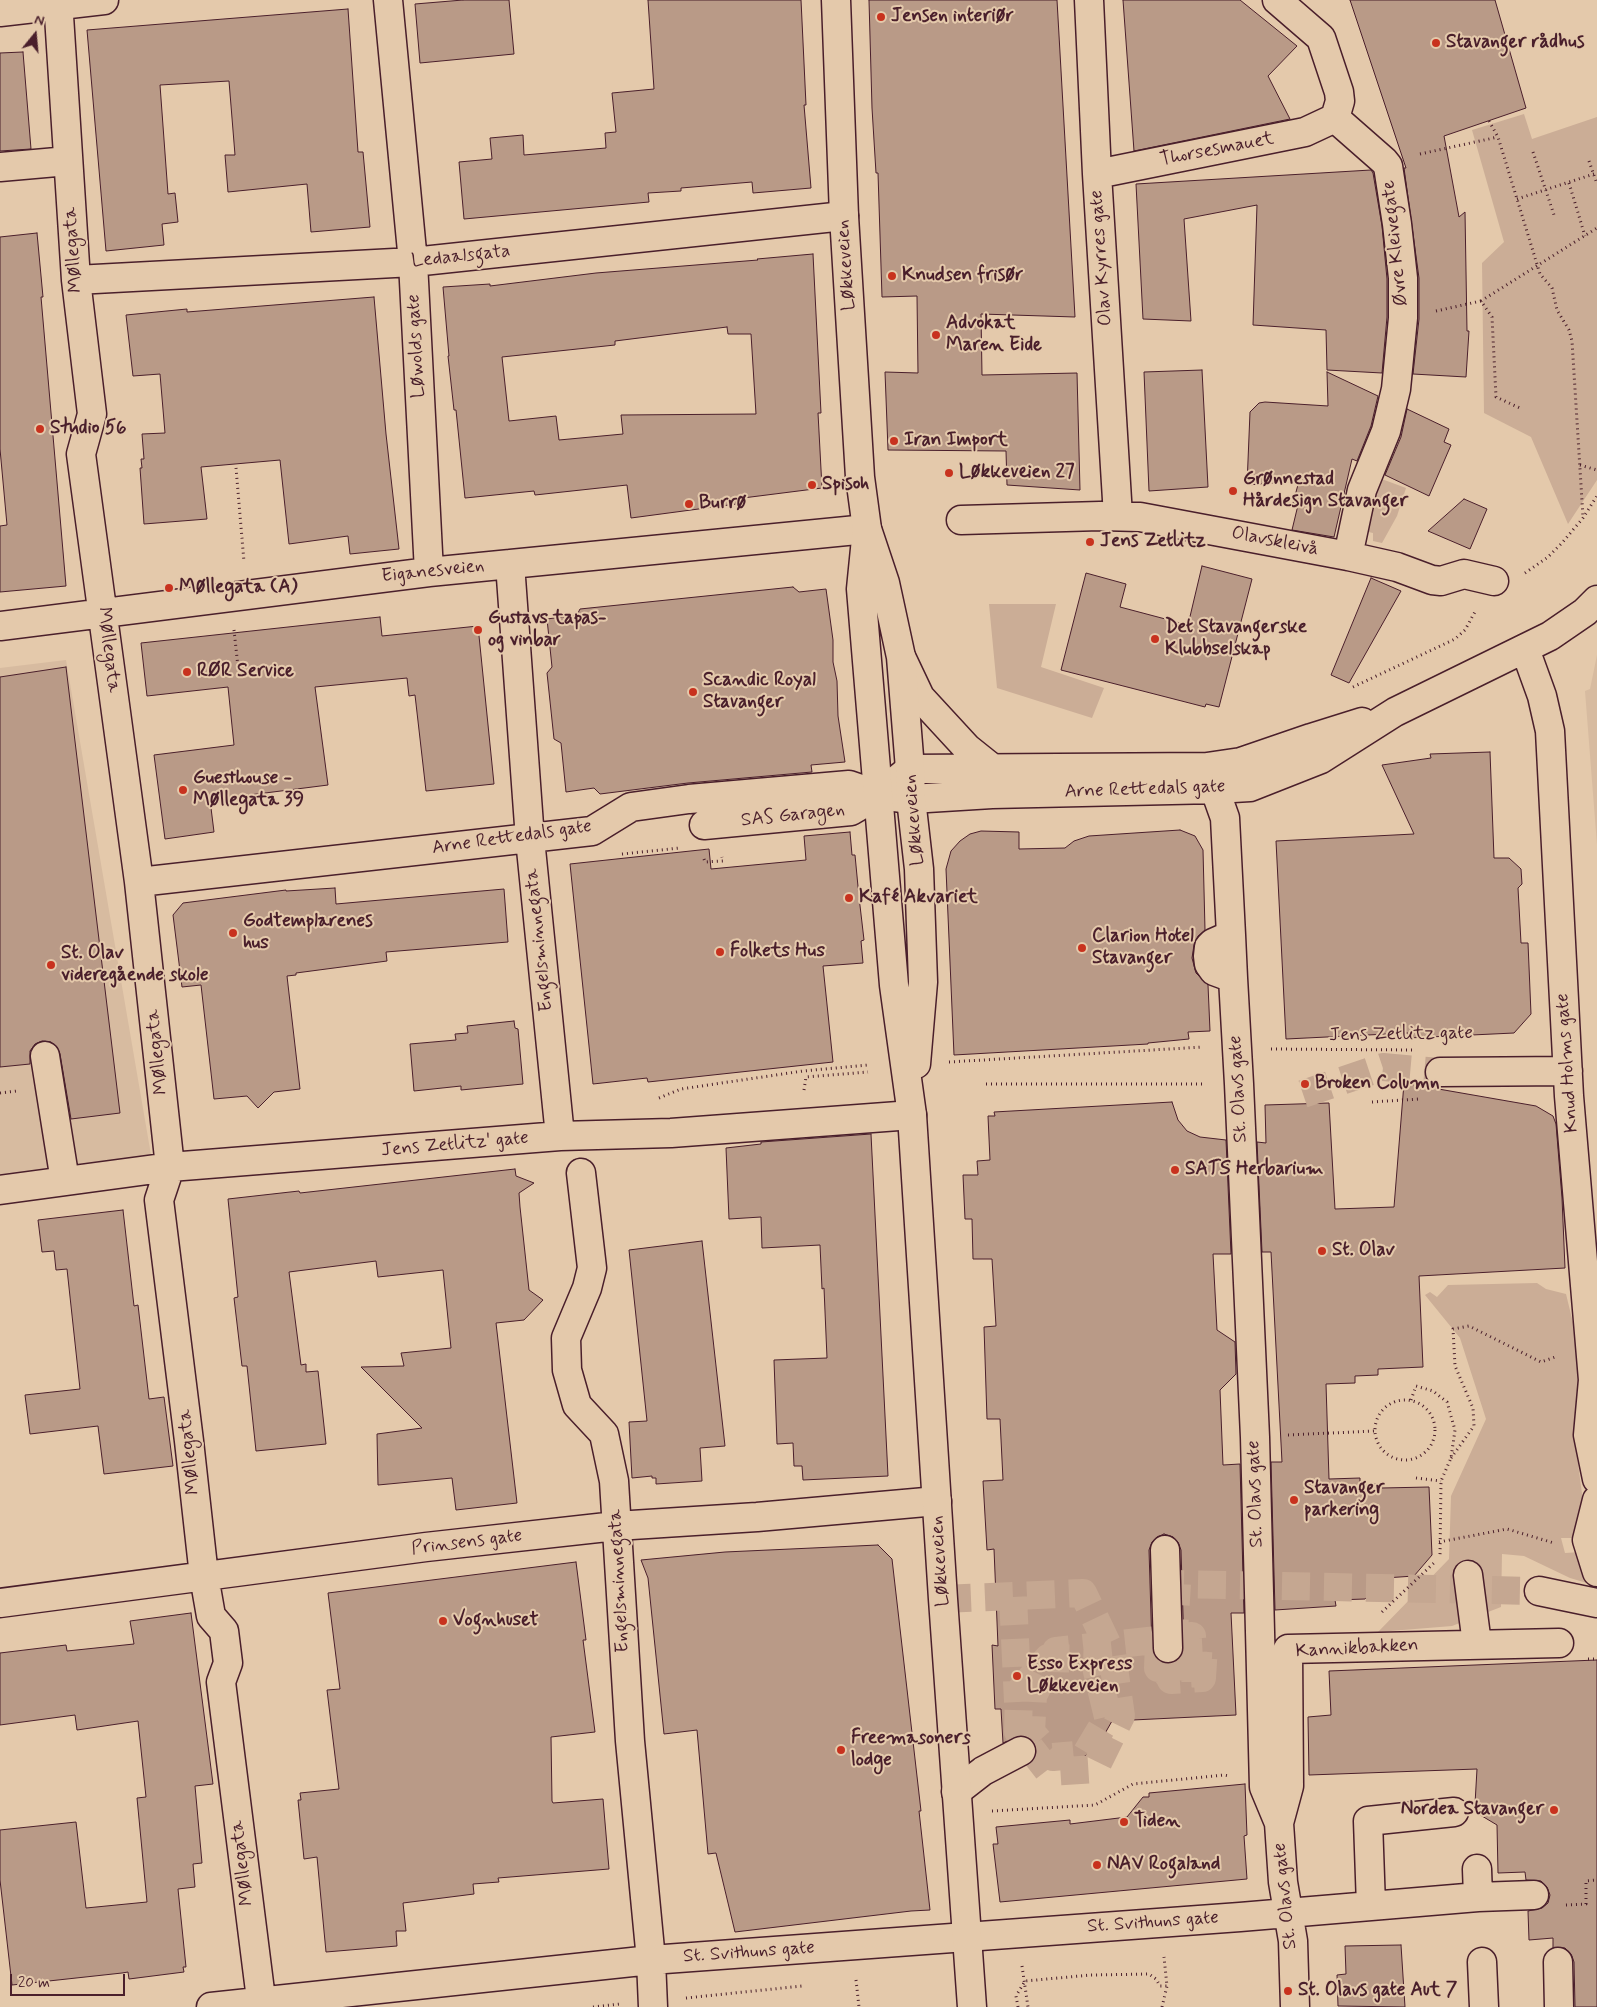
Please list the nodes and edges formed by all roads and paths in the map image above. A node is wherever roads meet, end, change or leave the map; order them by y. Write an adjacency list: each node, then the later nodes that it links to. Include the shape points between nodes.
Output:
1 (104, 0): 6 (street)
2 (388, 0): 26 (street, Løwolds gate)
3 (836, 0): 22 (street, Løkkeveien)
4 (1089, 0): 16 (street, Olav Kyrres gate)
5 (1277, 0): 8 (street, via 1317,32 1324,44 1339,92)
6 (58, 2): 7 (street); 13 (street, Møllegata)
7 (0, 12)
8 (1335, 118): 16 (street, Thorsesmauet, via 1305,132); 30 (street, Øvre Kleivegate, via 1384,161 1389,171 1403,278)
9 (1490, 121): 10 (path)
10 (1498, 137): 12 (path); 21 (path)
11 (1533, 152): 20 (path)
12 (1419, 154)
13 (68, 161): 15 (street); 28 (street, Møllegata)
14 (1589, 161): 17 (path)
15 (0, 167)
16 (1097, 174): 36 (street, Olav Kyrres gate)
17 (1595, 174): 18 (path); 19 (path)
18 (1569, 183): 20 (path); 25 (path)
19 (1597, 184)
20 (1546, 190): 21 (path); 23 (path)
21 (1517, 199): 27 (path)
22 (844, 216): 26 (street, Ledaalsgata); 39 (street, Løkkeveien, via 860,477)
23 (1555, 218)
24 (1597, 228): 25 (path)
25 (1585, 236): 27 (path)
26 (413, 262): 28 (street, Ledaalsgata); 43 (street, Løwolds gate)
27 (1538, 265): 29 (path); 32 (path, via 1552,288 1557,310 1572,342)
28 (76, 280): 46 (street, Møllegata, via 92,414 81,454)
29 (1481, 301): 30 (path); 31 (path, via 1492,318 1496,397)
30 (1404, 318): 40 (street, Øvre Kleivegate, via 1393,404 1386,431 1362,490)
31 (1522, 409)
32 (1580, 465): 34 (path); 37 (path)
33 (236, 468): 42 (path)
34 (1597, 470)
35 (1597, 496): 37 (path)
36 (1118, 516): 38 (street, Olavskleivå); 40 (street, Olavskleivå, via 1158,520)
37 (1583, 518): 44 (path, via 1538,564 1516,577)
38 (961, 520)
39 (868, 529): 41 (street, Eiganesveien); 50 (street, Løkkeveien, via 885,583); 56 (street, Løkkeveien, via 861,589)
40 (1357, 558): 44 (street, Olavskleivå, via 1432,580 1442,581 1464,574)
41 (510, 564): 43 (street, Eiganesveien); 59 (street, Engelsminnegata)
42 (244, 568)
43 (428, 572): 46 (street, Eiganesveien)
44 (1494, 581): 52 (path, via 1460,636)
45 (1597, 600): 49 (street, Arne Rettedals gate, via 1569,624)
46 (103, 613): 47 (street, Eiganesveien); 60 (street, Møllegata)
47 (0, 626)
48 (234, 627): 51 (path)
49 (1525, 649): 55 (street, Arne Rettedals gate, via 1395,712 1321,759 1250,786); 66 (street, Knud Holms gate, via 1542,696 1550,731)
50 (901, 657): 53 (street, via 920,697 968,748); 54 (street, Løkkeveien)
51 (238, 668)
52 (1349, 689)
53 (992, 768): 54 (street, Arne Rettedals gate); 55 (street, Arne Rettedals gate)
54 (910, 769): 56 (street); 57 (street, Løkkeveien)
55 (1211, 778): 57 (street, Arne Rettedals gate); 61 (street, St. Olavs gate, via 1225,818 1231,935 1213,943 1208,956 1214,971 1233,978)
56 (878, 795): 57 (street, Arne Rettedals gate); 58 (street, SAS Garagen, via 851,811); 59 (street, Arne Rettedals gate, via 848,785 689,799 631,808 592,831); 77 (street, Løkkeveien, via 894,985)
57 (911, 799): 77 (street, Løkkeveien, via 920,869 923,982)
58 (704, 825)
59 (530, 839): 60 (street, Arne Rettedals gate); 78 (street, Engelsminnegata)
60 (139, 882): 79 (street, Møllegata)
61 (1238, 1046): 62 (path, Jens Zetlitz gate, via 1283,1050); 64 (path, Jens Zetlitz gate); 70 (street, St. Olavs gate)
62 (1416, 1050)
63 (45, 1056): 81 (street)
64 (942, 1062)
65 (868, 1065): 74 (path, via 803,1070 681,1089)
66 (1568, 1071): 68 (street); 83 (street, Knud Holms gate)
67 (868, 1072): 73 (path, via 806,1077)
68 (1440, 1072)
69 (986, 1084): 70 (path)
70 (1240, 1084): 86 (street, St. Olavs gate)
71 (26, 1091): 72 (path)
72 (0, 1093)
73 (803, 1096)
74 (658, 1098)
75 (1372, 1102): 76 (path)
76 (1382, 1102)
77 (912, 1114): 78 (street, Jens Zetlitz' gate, via 670,1133); 92 (street, Løkkeveien)
78 (560, 1136): 79 (street, Jens Zetlitz' gate)
79 (170, 1168): 81 (street, Jens Zetlitz' gate); 98 (street, Møllegata, via 159,1200)
80 (581, 1173): 93 (street, Engelsminnegata, via 592,1268 588,1288 566,1338 567,1370 577,1405 604,1434 614,1481)
81 (65, 1181): 82 (street, Jens Zetlitz' gate)
82 (0, 1190)
83 (1590, 1356): 87 (path, via 1570,1352 1541,1362 1469,1326 1453,1329 1456,1366 1473,1408 1474,1426); 89 (street, Knud Holms gate, via 1593,1380 1588,1435)
84 (1411, 1400): 85 (path, via 1390,1403 1378,1415); 85 (path, via 1428,1409 1436,1428 1434,1442 1425,1454 1411,1461 1388,1456 1378,1447); 87 (path, via 1416,1386 1433,1391 1447,1402 1455,1430)
85 (1374, 1431): 86 (path)
86 (1254, 1437): 108 (street, St. Olavs gate)
87 (1451, 1458): 90 (path)
88 (1416, 1478): 90 (path)
89 (1597, 1479)
90 (1441, 1480): 94 (path)
91 (1597, 1500): 97 (street, via 1588,1540)
92 (937, 1501): 93 (street, Prinsens gate); 109 (street, Løkkeveien)
93 (616, 1526): 98 (street, Prinsens gate); 120 (street, Engelsminnegata, via 630,1741)
94 (1439, 1542): 95 (path, via 1507,1529); 103 (path, via 1440,1558)
95 (1563, 1545)
96 (1165, 1550): 106 (street)
97 (1597, 1572)
98 (204, 1576): 101 (street, Prinsens gate); 131 (street, Møllegata, via 211,1616 224,1631 228,1663 221,1682)
99 (1468, 1576): 105 (street)
100 (1539, 1590): 102 (street)
101 (0, 1603)
102 (1597, 1603)
103 (1378, 1616)
104 (1559, 1643): 105 (street, Kannikbakken)
105 (1477, 1644): 112 (street, Kannikbakken, via 1288,1649 1289,1786)
106 (1168, 1648)
107 (1021, 1751): 109 (street, via 983,1771)
108 (1264, 1787): 110 (path, via 1224,1775 1133,1784 1095,1805); 112 (street, St. Olavs gate)
109 (956, 1792): 118 (street, Løkkeveien)
110 (986, 1812)
111 (1454, 1812): 116 (street, via 1368,1822)
112 (1279, 1823): 117 (street, St. Olavs gate, via 1282,1882)
113 (1477, 1869): 115 (street)
114 (1534, 1895): 115 (street, St. Svithuns gate)
115 (1478, 1897): 116 (street, St. Svithuns gate)
116 (1371, 1906): 117 (street, St. Svithuns gate)
117 (1288, 1912): 118 (street, St. Svithuns gate); 139 (street, St. Olavs gate, via 1293,1941)
118 (968, 1937): 120 (street, St. Svithuns gate); 135 (street, Løkkeveien)
119 (1164, 1951): 129 (path)
120 (651, 1960): 130 (street, Engelsminnegata); 131 (street, St. Svithuns gate)
121 (1021, 1962): 127 (path)
122 (1482, 1962): 140 (street)
123 (1558, 1962): 141 (street)
124 (865, 1979): 125 (path)
125 (856, 1980): 126 (path); 134 (path)
126 (846, 1981)
127 (1025, 1981): 129 (path, via 1149,1974 1160,1986); 136 (path, via 1016,1996); 137 (path)
128 (808, 1985): 130 (path)
129 (1166, 1986): 138 (path)
130 (652, 2004): 133 (path)
131 (261, 2005): 132 (street, St. Svithuns gate)
132 (211, 2007)
133 (593, 2007)
134 (860, 2007)
135 (972, 2007)
136 (1018, 2007)
137 (1028, 2007)
138 (1162, 2007)
139 (1295, 2007)
140 (1484, 2007)
141 (1559, 2007)

